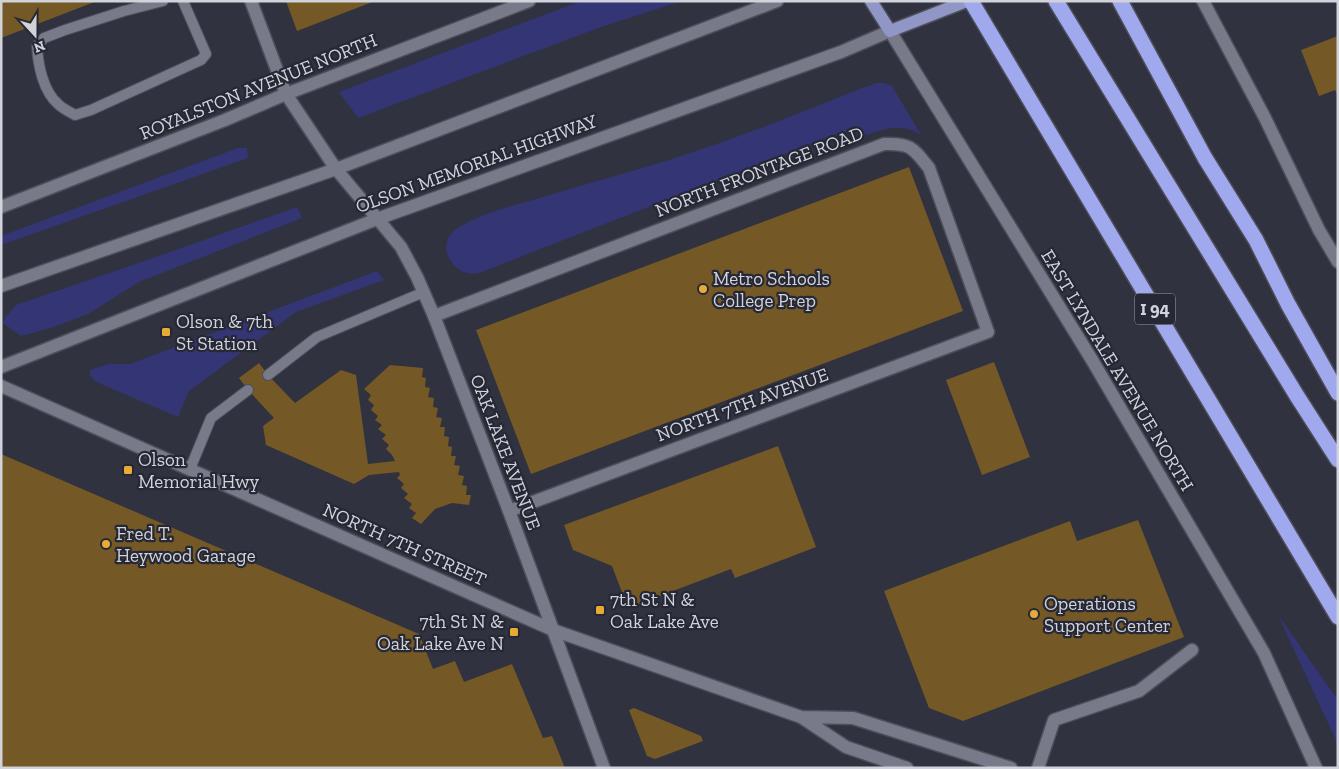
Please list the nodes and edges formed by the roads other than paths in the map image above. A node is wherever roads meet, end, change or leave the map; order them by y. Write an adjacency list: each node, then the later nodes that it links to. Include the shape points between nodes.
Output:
1 (163, 1): 2 (lane, via 44,38 37,46 38,64 48,92 58,104 75,115 201,60 206,54)
2 (183, 1)
3 (251, 1): 13 (main road, OAK LAKE AVENUE)
4 (529, 1): 13 (main road, ROYALSTON AVENUE NORTH)
5 (777, 1): 14 (main road)
6 (871, 1): 12 (main road, EAST LYNDALE AVENUE NORTH)
7 (967, 1): 12 (main road, OLSON MEMORIAL HIGHWAY)
8 (972, 1): 30 (highway, I 94)
9 (1056, 1): 27 (highway)
10 (1120, 1): 26 (highway, via 1205,158 1256,240)
11 (1203, 1): 17 (main road)
12 (890, 31): 16 (main road, OLSON MEMORIAL HIGHWAY, via 841,52); 34 (main road, EAST LYNDALE AVENUE NORTH, via 1092,360 1264,652)
13 (286, 94): 14 (main road, OAK LAKE AVENUE); 15 (main road, ROYALSTON AVENUE NORTH)
14 (336, 169): 16 (main road, OAK LAKE AVENUE); 18 (main road)
15 (1, 207)
16 (377, 218): 19 (main road, OAK LAKE AVENUE, via 401,247); 22 (main road, OLSON MEMORIAL HIGHWAY)
17 (1338, 262)
18 (1, 286)
19 (424, 292): 20 (main road, OAK LAKE AVENUE); 23 (lane, via 317,337)
20 (434, 316): 21 (main road, NORTH FRONTAGE ROAD, via 884,144 898,143 914,149 929,168); 29 (main road, OAK LAKE AVENUE)
21 (988, 332): 29 (main road, NORTH 7TH AVENUE)
22 (1, 367)
23 (268, 375)
24 (1, 386): 28 (main road, NORTH 7TH STREET)
25 (248, 390): 28 (lane, via 211,418)
26 (1338, 393)
27 (1338, 460)
28 (190, 469): 31 (main road, NORTH 7TH STREET)
29 (510, 511): 31 (main road, OAK LAKE AVENUE)
30 (1338, 617)
31 (553, 630): 33 (main road, NORTH 7TH STREET); 35 (main road, OAK LAKE AVENUE)
32 (1192, 650): 38 (main road, via 1139,690 1054,720)
33 (801, 717): 36 (main road, NORTH 7TH STREET, via 846,747); 37 (main road, NORTH 7TH STREET, via 853,718)
34 (1311, 754): 39 (main road); 40 (main road, EAST LYNDALE AVENUE NORTH)
35 (604, 768)
36 (907, 768)
37 (1011, 768)
38 (1038, 768)
39 (1310, 768)
40 (1316, 768)

